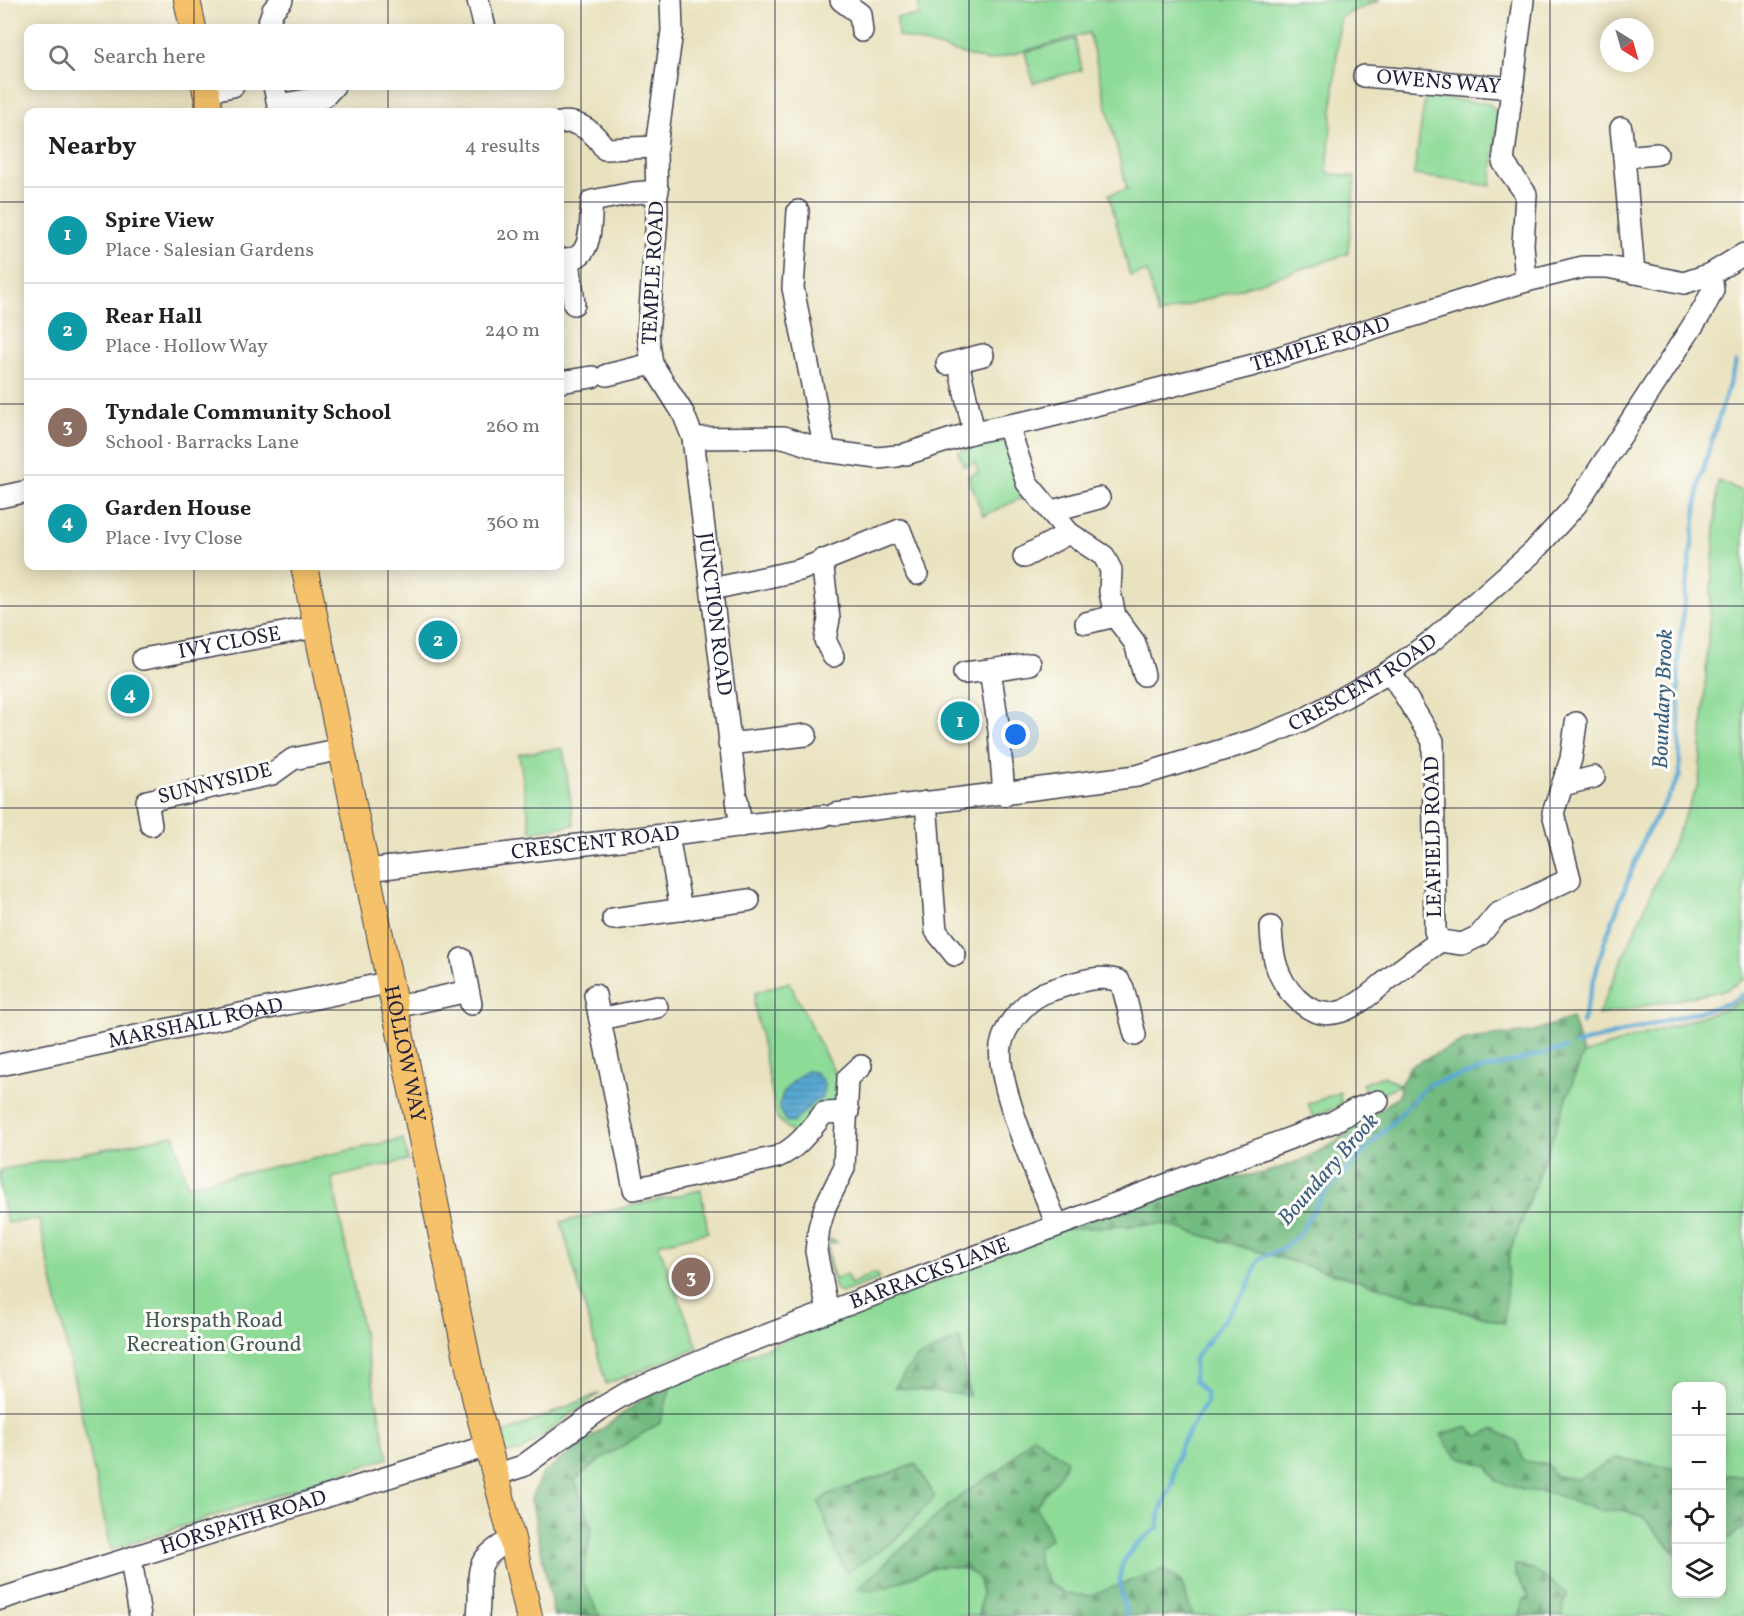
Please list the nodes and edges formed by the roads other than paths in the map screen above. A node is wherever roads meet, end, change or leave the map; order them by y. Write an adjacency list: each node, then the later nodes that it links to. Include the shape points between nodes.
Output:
1 (187, 0): 7 (main road)
2 (282, 0): 8 (street)
3 (478, 0): 9 (street)
4 (671, 0): 19 (street, TEMPLE ROAD, via 672,31)
5 (842, 0): 10 (street, via 860,14)
6 (1523, 0): 12 (street, OWENS WAY)
7 (192, 24)
8 (268, 24)
9 (484, 24)
10 (862, 31)
11 (1364, 76): 12 (street, OWENS WAY)
12 (1513, 88): 28 (street, OWENS WAY, via 1503,162 1526,194)
13 (223, 90): 16 (street)
14 (275, 90): 15 (street, via 278,105 324,97)
15 (330, 90)
16 (207, 96)
17 (564, 122): 19 (street, via 584,127 605,149)
18 (1621, 128): 21 (street)
19 (656, 147): 22 (street, TEMPLE ROAD)
20 (1658, 154): 21 (street)
21 (1624, 157): 26 (street)
22 (658, 191): 25 (street, via 592,201 588,242 577,257); 31 (street, TEMPLE ROAD, via 648,335)
23 (798, 211): 36 (street, via 793,288)
24 (1737, 258): 27 (street, TEMPLE ROAD)
25 (564, 259): 29 (street)
26 (1634, 273): 27 (street, TEMPLE ROAD, via 1684,283); 28 (street, TEMPLE ROAD, via 1583,267)
27 (1712, 274): 54 (street, CRESCENT ROAD, via 1713,290 1703,310 1576,505 1532,553 1464,615)
28 (1526, 281): 33 (street, TEMPLE ROAD, via 1294,354)
29 (574, 304)
30 (983, 355): 34 (street, via 952,363)
31 (652, 364): 32 (street); 35 (street, TEMPLE ROAD, via 683,413)
32 (564, 381)
33 (1008, 426): 34 (street, TEMPLE ROAD); 40 (street, via 1027,483)
34 (974, 432): 36 (street, TEMPLE ROAD, via 901,455 878,458)
35 (693, 438): 36 (street, TEMPLE ROAD, via 784,437); 46 (street, JUNCTION ROAD)
36 (825, 451)
37 (24, 492): 38 (street)
38 (0, 497)
39 (1099, 498): 40 (street)
40 (1052, 511): 41 (street)
41 (1069, 533): 42 (street); 47 (street, via 1104,556 1111,570)
42 (1024, 557)
43 (822, 560): 45 (street, via 900,530); 46 (street, via 770,578); 50 (street, via 829,619 825,640)
44 (305, 570): 49 (main road, HOLLOW WAY)
45 (917, 574)
46 (712, 589): 59 (street, JUNCTION ROAD)
47 (1115, 616): 48 (street); 56 (street, via 1135,643)
48 (1086, 623)
49 (316, 627): 51 (street, IVY CLOSE); 60 (main road, HOLLOW WAY)
50 (833, 656)
51 (143, 659)
52 (1030, 664): 53 (street)
53 (990, 670): 55 (street); 63 (street)
54 (1390, 671): 63 (street, CRESCENT ROAD, via 1301,721 1218,752 1137,776); 73 (street, LEAFIELD ROAD, via 1433,741 1435,931)
55 (964, 673)
56 (1144, 675)
57 (1576, 723): 62 (street)
58 (806, 735): 59 (street)
59 (729, 744): 66 (street, JUNCTION ROAD)
60 (342, 749): 65 (street, SUNNYSIDE, via 293,759 272,774 147,801); 68 (main road, HOLLOW WAY)
61 (1594, 777): 62 (street)
62 (1563, 785): 73 (street, LEAFIELD ROAD, via 1553,813 1570,879 1497,914 1479,936 1462,944)
63 (1004, 795): 64 (street, CRESCENT ROAD)
64 (926, 802): 66 (street, CRESCENT ROAD); 74 (street, via 936,931)
65 (152, 825)
66 (741, 826): 67 (street, CRESCENT ROAD)
67 (668, 836): 68 (street, CRESCENT ROAD); 70 (street)
68 (367, 870): 76 (main road, HOLLOW WAY)
69 (749, 900): 70 (street)
70 (681, 910): 71 (street)
71 (612, 919)
72 (1271, 927): 73 (street, LEAFIELD ROAD, via 1266,950 1279,975 1288,991 1317,1013 1341,1012 1372,995)
73 (1440, 941)
74 (955, 955)
75 (462, 959): 78 (street, via 470,998)
76 (391, 982): 78 (main road, HOLLOW WAY); 82 (street, MARSHALL ROAD)
77 (595, 995): 80 (street)
78 (396, 1007): 88 (main road, HOLLOW WAY)
79 (657, 1007): 80 (street)
80 (600, 1019): 85 (street, via 634,1189 777,1157 798,1144 824,1113)
81 (1136, 1035): 86 (street, via 1124,988 1119,981 1101,978 1047,991 1027,1004 1001,1045 1006,1089)
82 (0, 1065)
83 (861, 1066): 85 (street, via 848,1078)
84 (1378, 1101): 86 (street, BARRACKS LANE, via 1333,1122)
85 (848, 1112): 87 (street, via 844,1168 825,1208 816,1251)
86 (1057, 1225): 87 (street, BARRACKS LANE)
87 (828, 1312): 89 (street, BARRACKS LANE, via 632,1389 523,1467)
88 (487, 1446): 89 (main road, HOLLOW WAY); 91 (street, HORSPATH ROAD)
89 (495, 1475): 90 (main road, HOLLOW WAY)
90 (512, 1539): 94 (street, via 487,1554 479,1568); 95 (main road, HOLLOW WAY)
91 (131, 1559): 92 (street, HORSPATH ROAD); 93 (street)
92 (0, 1599)
93 (140, 1616)
94 (478, 1616)
95 (529, 1616)

